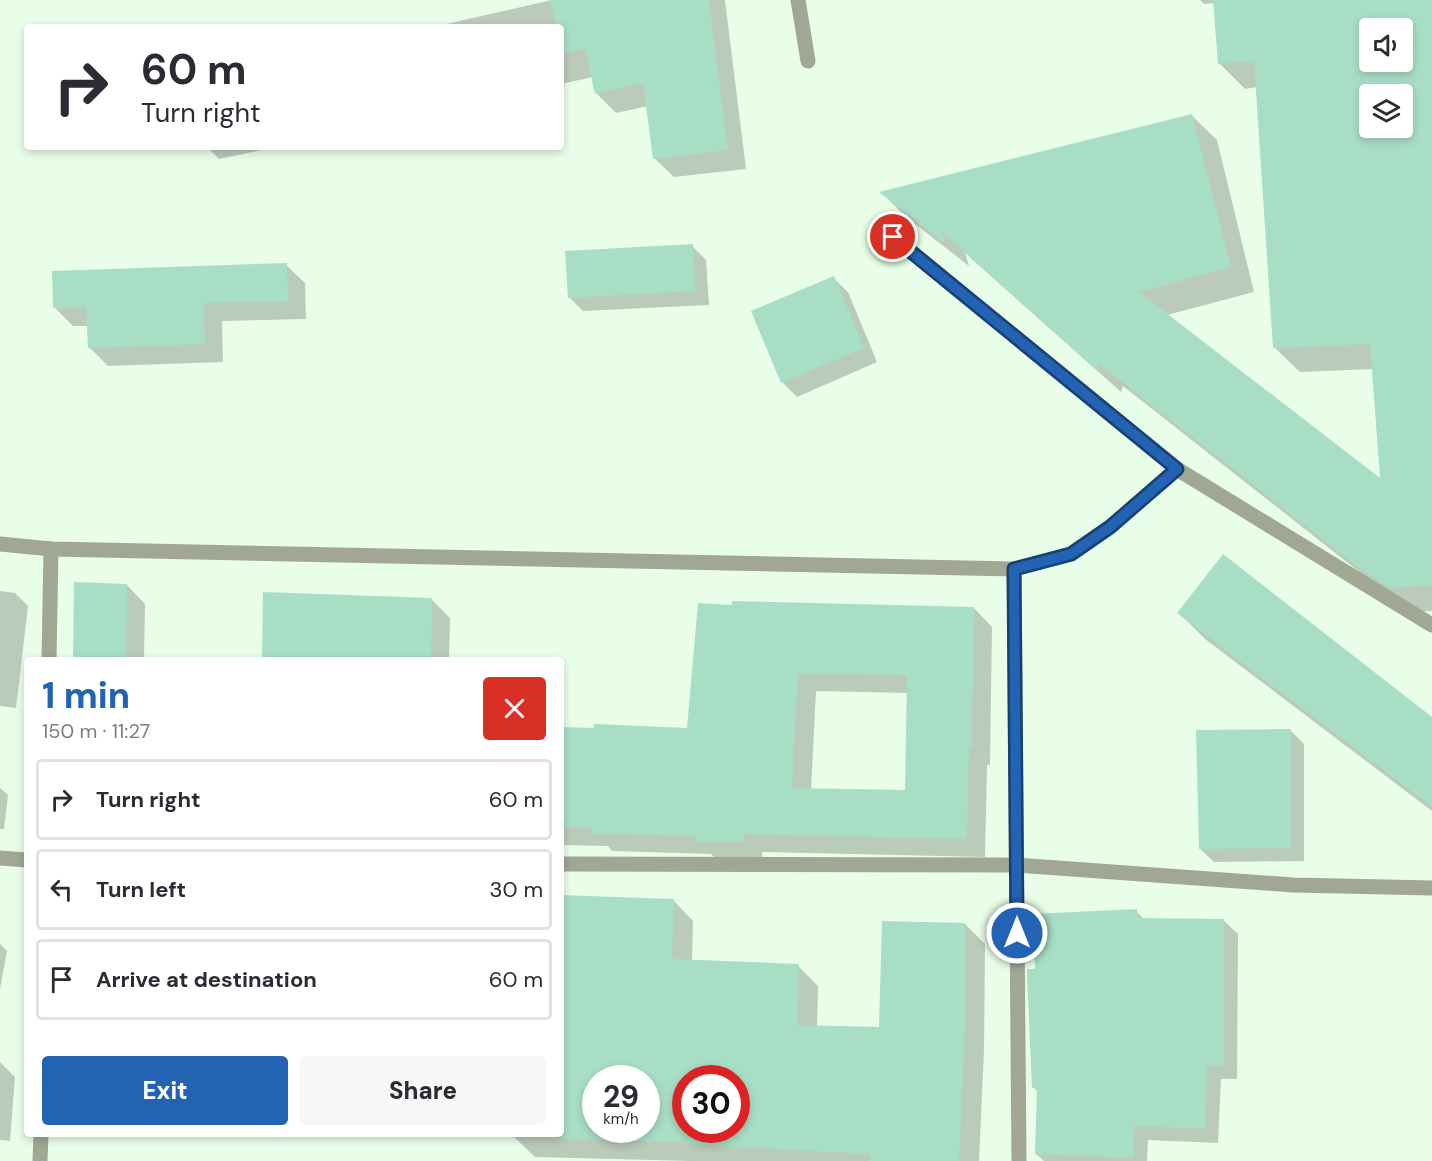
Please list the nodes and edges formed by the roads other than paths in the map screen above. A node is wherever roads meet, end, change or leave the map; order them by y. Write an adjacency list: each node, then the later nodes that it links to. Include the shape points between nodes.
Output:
1 (798, 0): 2 (street)
2 (808, 61)
3 (893, 237): 4 (street)
4 (1177, 469): 7 (street, via 1110,527 1071,554); 8 (street)
5 (0, 544): 6 (street)
6 (51, 549): 7 (street); 9 (street)
7 (1014, 569): 13 (street)
8 (1432, 625)
9 (49, 657)
10 (0, 858): 11 (street)
11 (24, 860)
12 (564, 864): 13 (street)
13 (1017, 865): 14 (street, via 1293,885); 17 (street)
14 (1432, 888)
15 (41, 1137): 16 (street)
16 (40, 1161)
17 (1019, 1161)

